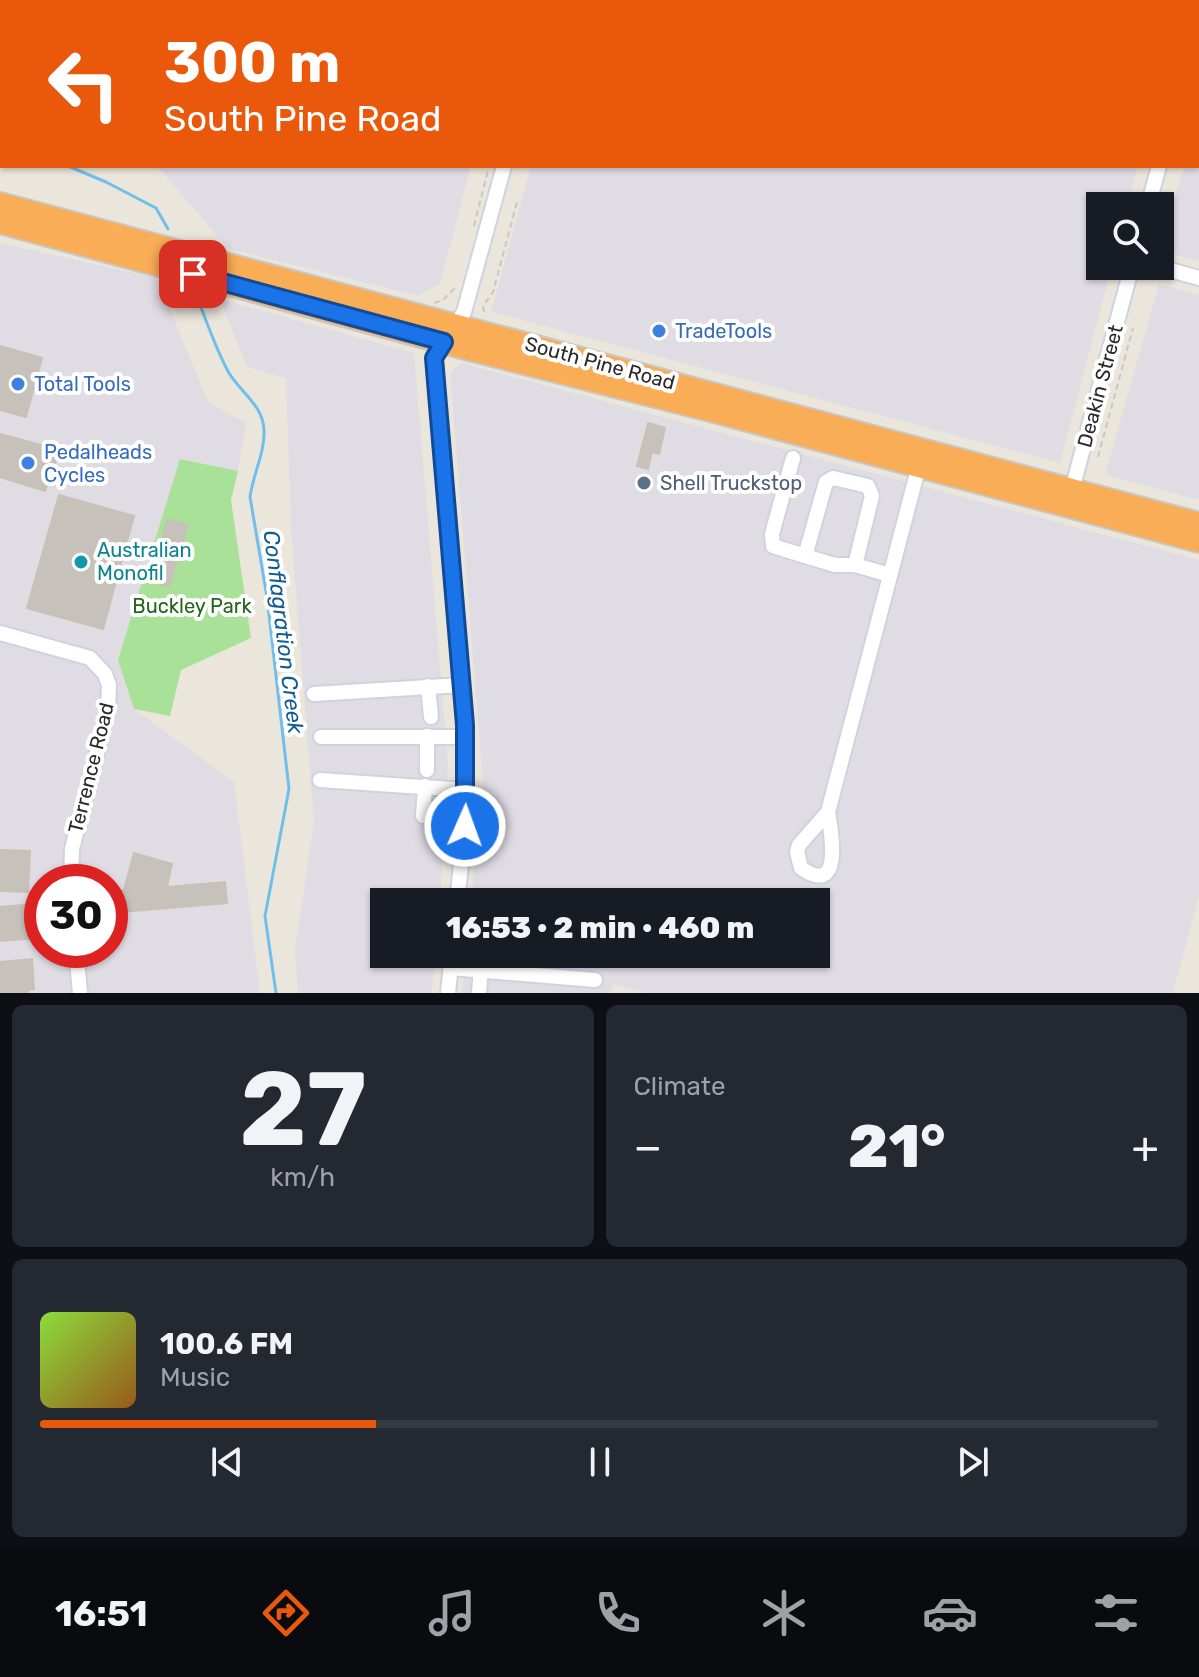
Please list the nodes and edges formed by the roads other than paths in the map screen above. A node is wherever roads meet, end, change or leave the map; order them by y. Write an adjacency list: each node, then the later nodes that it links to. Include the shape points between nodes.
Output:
1 (503, 168): 9 (street, via 468,300)
2 (1158, 168): 3 (street)
3 (1152, 192)
4 (0, 204): 9 (highway, South Pine Road)
5 (0, 222): 9 (highway, South Pine Road)
6 (1174, 271): 7 (street)
7 (1199, 278)
8 (1128, 280): 12 (street, Deakin Street)
9 (450, 333): 11 (highway, South Pine Road); 19 (street, via 434,358)
10 (793, 458): 15 (street, via 771,541 778,550)
11 (921, 458): 12 (highway, South Pine Road); 17 (street)
12 (1070, 498): 13 (highway, South Pine Road); 14 (highway, South Pine Road)
13 (1199, 524)
14 (1199, 541)
15 (805, 556): 16 (street); 16 (street, via 826,482 840,478 868,486 872,496)
16 (855, 565): 17 (street)
17 (890, 575): 30 (street)
18 (0, 633): 32 (street, Terrence Road, via 90,658 109,685 108,710)
19 (462, 685): 20 (street); 25 (street)
20 (428, 686): 21 (street); 22 (street)
21 (314, 694)
22 (431, 717)
23 (427, 736): 24 (street); 25 (street); 26 (street)
24 (321, 737)
25 (466, 737): 29 (street)
26 (427, 770)
27 (320, 780): 28 (street)
28 (425, 786): 29 (street); 31 (street)
29 (466, 790): 33 (street)
30 (828, 812)
31 (423, 816)
32 (72, 864)
33 (458, 888)
34 (78, 968): 39 (street)
35 (450, 968): 40 (street)
36 (481, 968): 41 (street)
37 (519, 968): 38 (street)
38 (595, 980)
39 (80, 993)
40 (448, 993)
41 (479, 993)

